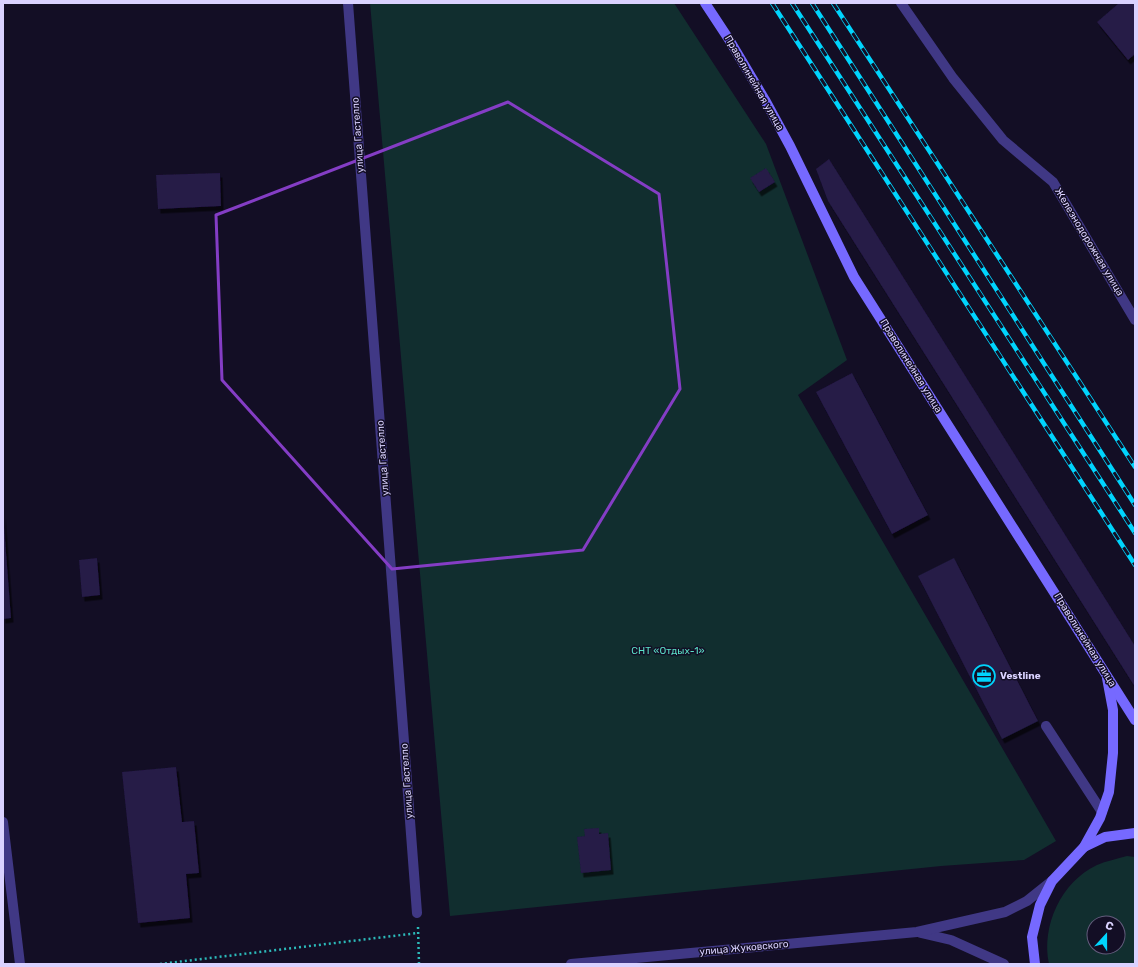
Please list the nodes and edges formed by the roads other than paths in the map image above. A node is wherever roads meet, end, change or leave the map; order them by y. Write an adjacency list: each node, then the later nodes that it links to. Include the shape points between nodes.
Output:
1 (348, 3): 13 (street, улица Гастелло)
2 (705, 3): 5 (main road, Праволинейная улица, via 765,100 854,277)
3 (901, 3): 4 (street, Железнодорожная улица, via 953,78 1003,140 1053,182)
4 (1135, 320)
5 (1105, 670): 6 (main road, Праволинейная улица); 8 (main road, via 1113,710 1113,754 1109,792)
6 (1135, 720)
7 (1046, 726): 8 (street)
8 (1102, 812): 11 (main road)
9 (3, 822): 16 (street)
10 (1135, 833): 11 (main road, via 1105,837)
11 (1084, 847): 12 (main road)
12 (1052, 881): 14 (street, via 1027,901 1005,912); 19 (main road, via 1040,905 1032,937)
13 (418, 912)
14 (917, 932): 15 (street, улица Жуковского); 18 (street, via 951,940)
15 (616, 962): 17 (street, улица Жуковского)
16 (20, 964)
17 (571, 964)
18 (1004, 964)
19 (1036, 964)

